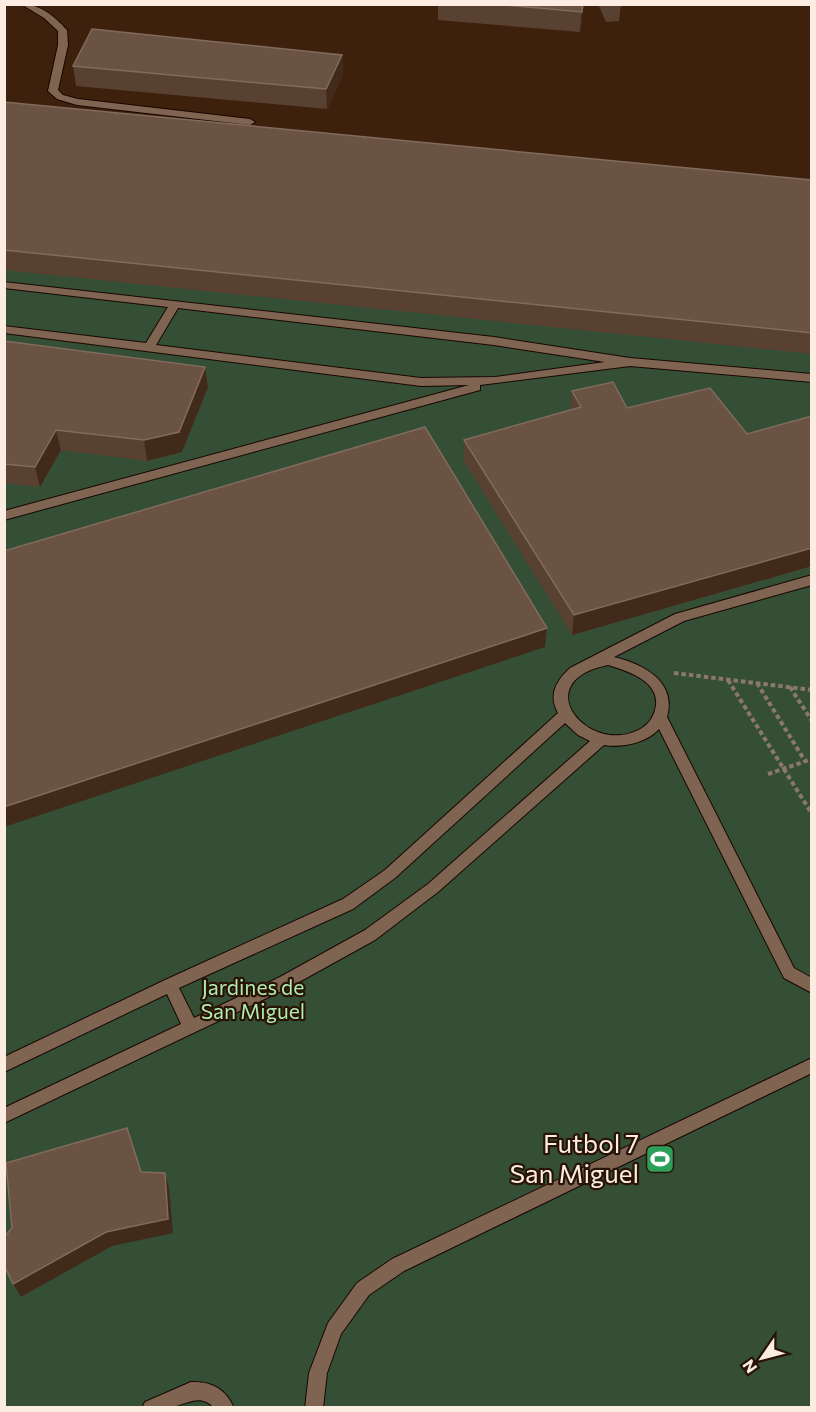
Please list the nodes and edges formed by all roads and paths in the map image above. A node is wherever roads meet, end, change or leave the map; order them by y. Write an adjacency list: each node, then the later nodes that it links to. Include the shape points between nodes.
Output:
1 (25, 4): 2 (lane, via 62,30 63,45 53,82 53,91 60,97)
2 (250, 122)
3 (4, 285): 4 (lane)
4 (175, 304): 6 (lane); 7 (lane, via 494,341)
5 (4, 329): 6 (lane)
6 (149, 347): 9 (lane, via 421,382)
7 (630, 362): 8 (lane); 9 (lane)
8 (812, 378)
9 (495, 381): 10 (lane)
10 (4, 516)
11 (812, 580): 12 (lane, via 680,617)
12 (591, 662): 13 (lane, via 625,662); 18 (lane, via 567,677 561,702)
13 (640, 669): 14 (path); 19 (lane, via 653,678 660,691)
14 (728, 680): 15 (path); 25 (path)
15 (757, 683): 16 (path); 23 (path)
16 (790, 687): 17 (path); 20 (path)
17 (812, 690)
18 (565, 715): 21 (lane, via 586,734); 26 (lane, via 390,874 348,904)
19 (660, 717): 21 (lane, via 651,729 637,737); 27 (lane, via 789,973)
20 (812, 721)
21 (601, 739): 28 (lane, via 433,888 370,935 285,982)
22 (812, 759): 23 (path)
23 (806, 761): 24 (path)
24 (768, 774)
25 (812, 814)
26 (170, 985): 28 (lane); 29 (lane)
27 (812, 986)
28 (190, 1027): 31 (lane)
29 (4, 1065)
30 (812, 1065): 34 (lane, via 398,1264 363,1289 334,1329 318,1373)
31 (4, 1116)
32 (151, 1407): 33 (lane, via 199,1389 210,1391)
33 (225, 1407)
34 (314, 1407)

